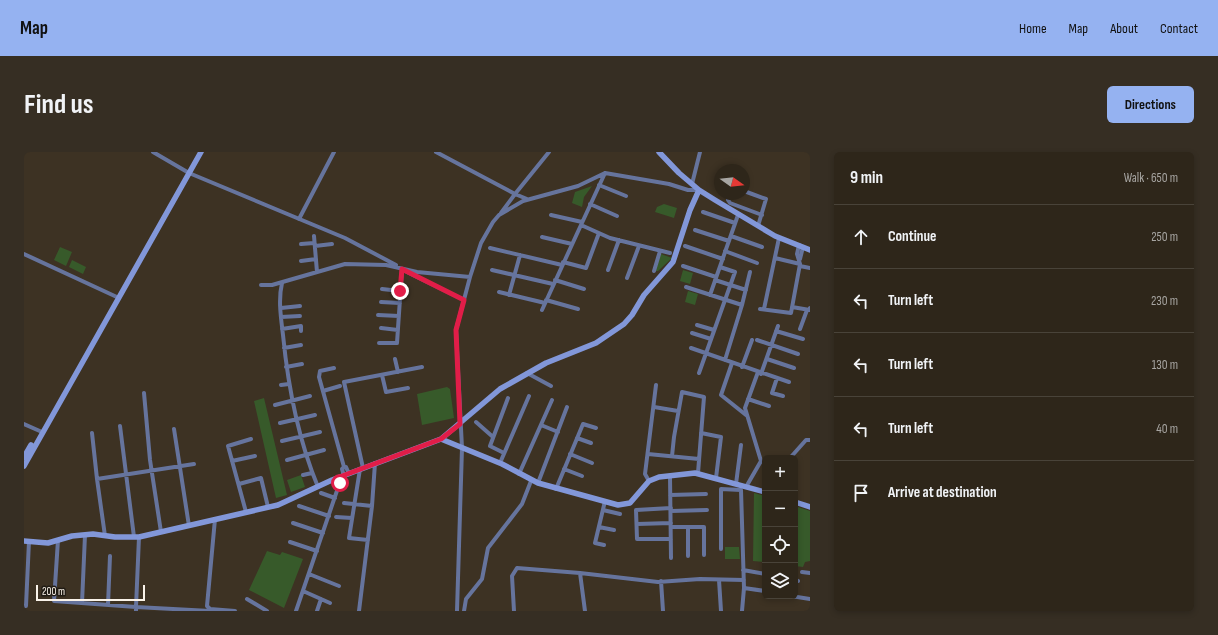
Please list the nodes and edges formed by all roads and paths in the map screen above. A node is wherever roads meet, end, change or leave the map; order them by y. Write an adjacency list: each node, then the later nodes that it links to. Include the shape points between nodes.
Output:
1 (153, 152): 9 (street)
2 (196, 152): 9 (street)
3 (201, 152): 9 (street)
4 (334, 152): 26 (street)
5 (436, 152): 15 (street)
6 (549, 152): 15 (street)
7 (659, 152): 11 (street)
8 (700, 152): 11 (street)
9 (187, 172): 26 (street); 85 (street)
10 (605, 173): 12 (street); 13 (street); 17 (street, via 578,186)
11 (692, 184): 13 (street)
12 (599, 185): 16 (street); 19 (street)
13 (699, 190): 21 (street); 136 (street, via 673,262 644,295 624,324 596,343 546,363)
14 (750, 193): 24 (street, via 766,199)
15 (515, 194): 17 (street); 22 (street)
16 (626, 196)
17 (527, 199): 22 (street)
18 (728, 200): 24 (street)
19 (590, 204): 25 (street); 27 (street)
20 (702, 212): 28 (street)
21 (738, 214): 28 (street); 29 (street)
22 (499, 215): 70 (street, via 484,236)
23 (551, 215): 27 (street)
24 (762, 215): 29 (street)
25 (617, 216)
26 (298, 219): 63 (street, via 344,238)
27 (581, 223): 31 (street); 41 (street)
28 (735, 223): 33 (street)
29 (758, 226): 35 (street)
30 (695, 230): 37 (street)
31 (599, 233): 36 (street); 57 (street, via 586,268)
32 (314, 236): 39 (street)
33 (731, 236): 37 (street); 45 (street)
34 (542, 237): 41 (street)
35 (779, 238): 44 (street); 54 (street)
36 (619, 240): 42 (street); 65 (street)
37 (729, 241): 49 (street)
38 (300, 244): 39 (street)
39 (315, 244): 40 (street); 55 (street)
40 (332, 244)
41 (572, 244): 57 (street)
42 (639, 246): 48 (street); 71 (street)
43 (685, 246): 53 (street)
44 (801, 246): 47 (street); 59 (street)
45 (762, 247)
46 (490, 248): 52 (street)
47 (810, 250)
48 (660, 251): 50 (street); 66 (street)
49 (726, 251): 53 (street); 58 (street)
50 (670, 253)
51 (24, 254): 85 (street)
52 (520, 255): 57 (street); 69 (street)
53 (723, 258): 61 (street)
54 (774, 258): 59 (street); 93 (street, via 762,309 791,313)
55 (316, 259): 56 (street); 67 (street)
56 (301, 260)
57 (563, 263): 73 (street)
58 (757, 263)
59 (800, 263): 62 (street); 93 (street)
60 (682, 266): 72 (street)
61 (720, 267): 72 (street); 76 (street, via 735,272)
62 (810, 268)
63 (402, 269): 67 (street, via 378,264 351,264); 70 (street); 81 (street); 86 (street)
64 (492, 270): 69 (street)
65 (608, 270)
66 (654, 271)
67 (317, 272): 74 (street)
68 (750, 272): 80 (street)
69 (515, 275): 73 (street); 83 (street)
70 (470, 277): 86 (street)
71 (627, 278)
72 (716, 279): 76 (street); 84 (street)
73 (554, 282): 79 (street); 89 (street)
74 (282, 283): 75 (street, via 272,286); 94 (street)
75 (261, 285)
76 (731, 285): 80 (street); 87 (street)
77 (686, 287): 84 (street)
78 (382, 289): 81 (street)
79 (584, 289)
80 (746, 290): 91 (street)
81 (400, 291): 90 (street)
82 (499, 292): 83 (street)
83 (509, 295): 89 (street)
84 (710, 295): 87 (street)
85 (117, 297): 171 (street)
86 (464, 300): 166 (street, via 456,330)
87 (725, 300): 91 (street); 107 (street)
88 (381, 302): 90 (street)
89 (545, 302): 95 (street); 96 (street)
90 (400, 303): 100 (street)
91 (742, 305): 125 (street)
92 (300, 306): 94 (street)
93 (792, 307): 97 (street)
94 (281, 308): 101 (street)
95 (578, 309)
96 (542, 310)
97 (809, 310): 108 (street)
98 (378, 315): 100 (street)
99 (300, 316): 101 (street)
100 (399, 316): 106 (street)
101 (281, 317): 105 (street)
102 (697, 325): 107 (street)
103 (778, 326): 110 (street)
104 (381, 328): 106 (street)
105 (282, 329): 109 (street, via 301,326); 119 (street)
106 (398, 330): 116 (street, via 396,344)
107 (714, 330): 112 (street)
108 (800, 330)
109 (301, 331)
110 (776, 331): 113 (street); 118 (street)
111 (692, 333): 112 (street)
112 (711, 339): 121 (street)
113 (803, 339)
114 (752, 340): 130 (street)
115 (757, 340): 118 (street)
116 (379, 343)
117 (301, 345): 119 (street)
118 (772, 345): 122 (street); 124 (street)
119 (284, 348): 128 (street)
120 (691, 348): 121 (street)
121 (706, 354): 125 (street); 134 (street)
122 (798, 354)
123 (395, 359): 133 (street)
124 (766, 359): 132 (street); 135 (street)
125 (725, 360): 126 (street)
126 (732, 363): 130 (street); 161 (street, via 721,395)
127 (302, 364): 128 (street)
128 (286, 367): 140 (street)
129 (422, 367): 133 (street)
130 (742, 367): 135 (street)
131 (334, 368): 146 (street, via 319,373)
132 (794, 368)
133 (398, 372): 137 (street)
134 (699, 373)
135 (760, 373): 138 (street); 152 (street)
136 (527, 374): 144 (street); 166 (street, via 500,389)
137 (382, 375): 145 (street, via 386,392); 206 (street, via 344,382)
138 (777, 378): 139 (street); 150 (street, via 772,393)
139 (789, 382)
140 (289, 384): 142 (street); 153 (street)
141 (656, 385): 158 (street)
142 (281, 386)
143 (340, 386): 146 (street)
144 (551, 386)
145 (408, 388)
146 (323, 391): 214 (street, via 346,467)
147 (144, 393): 208 (street)
148 (310, 396): 153 (street)
149 (529, 396): 187 (street)
150 (783, 396)
151 (508, 398): 177 (street)
152 (748, 399): 156 (street); 161 (street)
153 (293, 400): 155 (street); 162 (street)
154 (552, 400): 167 (street)
155 (275, 405)
156 (769, 406)
157 (568, 407): 173 (street)
158 (654, 407): 159 (street); 189 (street)
159 (678, 411): 175 (street, via 682,392 704,397); 193 (street)
160 (314, 414): 162 (street)
161 (746, 415): 196 (street)
162 (298, 419): 164 (street); 176 (street)
163 (476, 422): 177 (street)
164 (280, 423)
165 (24, 424): 171 (street)
166 (460, 424): 180 (street); 185 (street)
167 (541, 424): 173 (street); 210 (street)
168 (120, 426): 212 (street)
169 (596, 428): 178 (street, via 583,424)
170 (174, 429): 205 (street)
171 (40, 431): 194 (street); 204 (street)
172 (320, 432): 176 (street)
173 (558, 432): 221 (street)
174 (92, 433): 218 (street)
175 (701, 433): 195 (street); 217 (street, via 721,437)
176 (302, 436): 182 (street); 190 (street)
177 (493, 437): 187 (street, via 490,446)
178 (577, 438): 183 (street); 188 (street)
179 (251, 439): 198 (street, via 228,446)
180 (441, 439): 185 (street); 199 (street)
181 (810, 440): 191 (street, via 806,440)
182 (282, 442)
183 (590, 443)
184 (741, 445): 223 (street)
185 (462, 448): 200 (street); 304 (street)
186 (324, 450): 190 (street)
187 (504, 452): 200 (street)
188 (570, 454): 201 (street); 207 (street)
189 (648, 454): 193 (street); 220 (street, via 646,474)
190 (306, 455): 197 (street); 209 (street)
191 (793, 455)
192 (255, 456): 198 (street)
193 (672, 456): 195 (street)
194 (24, 457)
195 (699, 459): 211 (street)
196 (762, 459)
197 (288, 460)
198 (232, 461): 222 (street)
199 (375, 463): 206 (street); 237 (street)
200 (500, 463): 210 (street)
201 (592, 463)
202 (762, 463): 225 (street)
203 (194, 464): 205 (street)
204 (24, 466)
205 (180, 467): 208 (street); 252 (street)
206 (361, 469): 214 (street); 235 (street)
207 (564, 469): 215 (street); 226 (street)
208 (152, 471): 212 (street); 256 (street)
209 (312, 473): 213 (street); 224 (street)
210 (519, 474): 219 (street)
211 (698, 474): 216 (street); 217 (street)
212 (126, 475): 218 (street); 260 (street)
213 (303, 475)
214 (345, 475): 224 (street); 231 (street)
215 (582, 476)
216 (670, 476): 220 (street); 230 (street)
217 (716, 478): 223 (street)
218 (97, 479): 259 (street)
219 (531, 480): 221 (street); 305 (street, via 522,504 488,548 482,579 466,599)
220 (649, 481): 232 (street, via 630,503 618,505)
221 (538, 483): 226 (street)
222 (239, 484): 238 (street, via 261,478); 243 (street)
223 (736, 484): 225 (street)
224 (318, 487): 238 (street)
225 (746, 487): 227 (street)
226 (556, 489): 232 (street)
227 (762, 491)
228 (321, 493): 231 (street)
229 (706, 494): 230 (street)
230 (670, 495): 241 (street)
231 (335, 498): 245 (street)
232 (605, 502): 240 (street)
233 (344, 503): 235 (street)
234 (798, 503): 239 (street)
235 (354, 504): 237 (street); 247 (street)
236 (299, 506): 245 (street)
237 (372, 506): 263 (street)
238 (268, 507): 243 (street)
239 (810, 507)
240 (603, 510): 244 (street); 253 (street)
241 (671, 510): 242 (street); 250 (street, via 636,510); 251 (street)
242 (707, 510)
243 (246, 512): 248 (street)
244 (620, 514)
245 (329, 516): 257 (street)
246 (336, 517): 247 (street)
247 (352, 518): 263 (street, via 349,538)
248 (215, 519): 252 (street); 297 (street, via 207,600)
249 (293, 523): 257 (street)
250 (636, 524): 251 (street); 261 (street, via 637,539)
251 (671, 525): 254 (street); 261 (street)
252 (189, 526): 256 (street)
253 (599, 527): 255 (street); 266 (street, via 595,543)
254 (688, 527): 269 (street, via 704,527); 271 (street)
255 (614, 530)
256 (161, 532): 260 (street)
257 (323, 533): 268 (street)
258 (85, 535): 259 (street); 262 (street); 291 (street)
259 (105, 536): 260 (street)
260 (137, 537): 295 (street)
261 (671, 539): 272 (street)
262 (58, 540): 264 (street, via 48,543); 291 (street, via 54,601)
263 (368, 540): 303 (street)
264 (26, 541): 279 (street)
265 (290, 542): 268 (street)
266 (604, 545)
267 (721, 548): 273 (street, via 721,489 741,490)
268 (317, 551): 278 (street)
269 (704, 555)
270 (110, 556): 293 (street)
271 (688, 556)
272 (671, 558)
273 (743, 570): 276 (street); 281 (street)
274 (802, 572): 277 (street)
275 (580, 573): 282 (street); 306 (street, via 517,568 512,576); 307 (street)
276 (762, 573)
277 (810, 573)
278 (308, 574): 283 (street); 285 (street)
279 (25, 580): 294 (street)
280 (719, 580): 281 (street); 282 (street); 309 (street)
281 (744, 580): 284 (street)
282 (661, 581): 308 (street)
283 (339, 586)
284 (744, 588): 286 (street); 310 (street)
285 (303, 591): 289 (street); 301 (street)
286 (762, 591)
287 (798, 597): 290 (street)
288 (247, 599): 300 (street)
289 (321, 599): 292 (street); 302 (street)
290 (810, 599)
291 (82, 603): 293 (street)
292 (330, 603)
293 (108, 605): 295 (street)
294 (25, 608)
295 (136, 609): 296 (street)
296 (161, 610): 298 (street)
297 (210, 610): 298 (street); 299 (street)
298 (187, 611)
299 (235, 611)
300 (266, 611)
301 (296, 611)
302 (317, 611)
303 (359, 611)
304 (457, 611)
305 (464, 611)
306 (514, 611)
307 (585, 611)
308 (663, 611)
309 (721, 611)
310 (742, 611)

